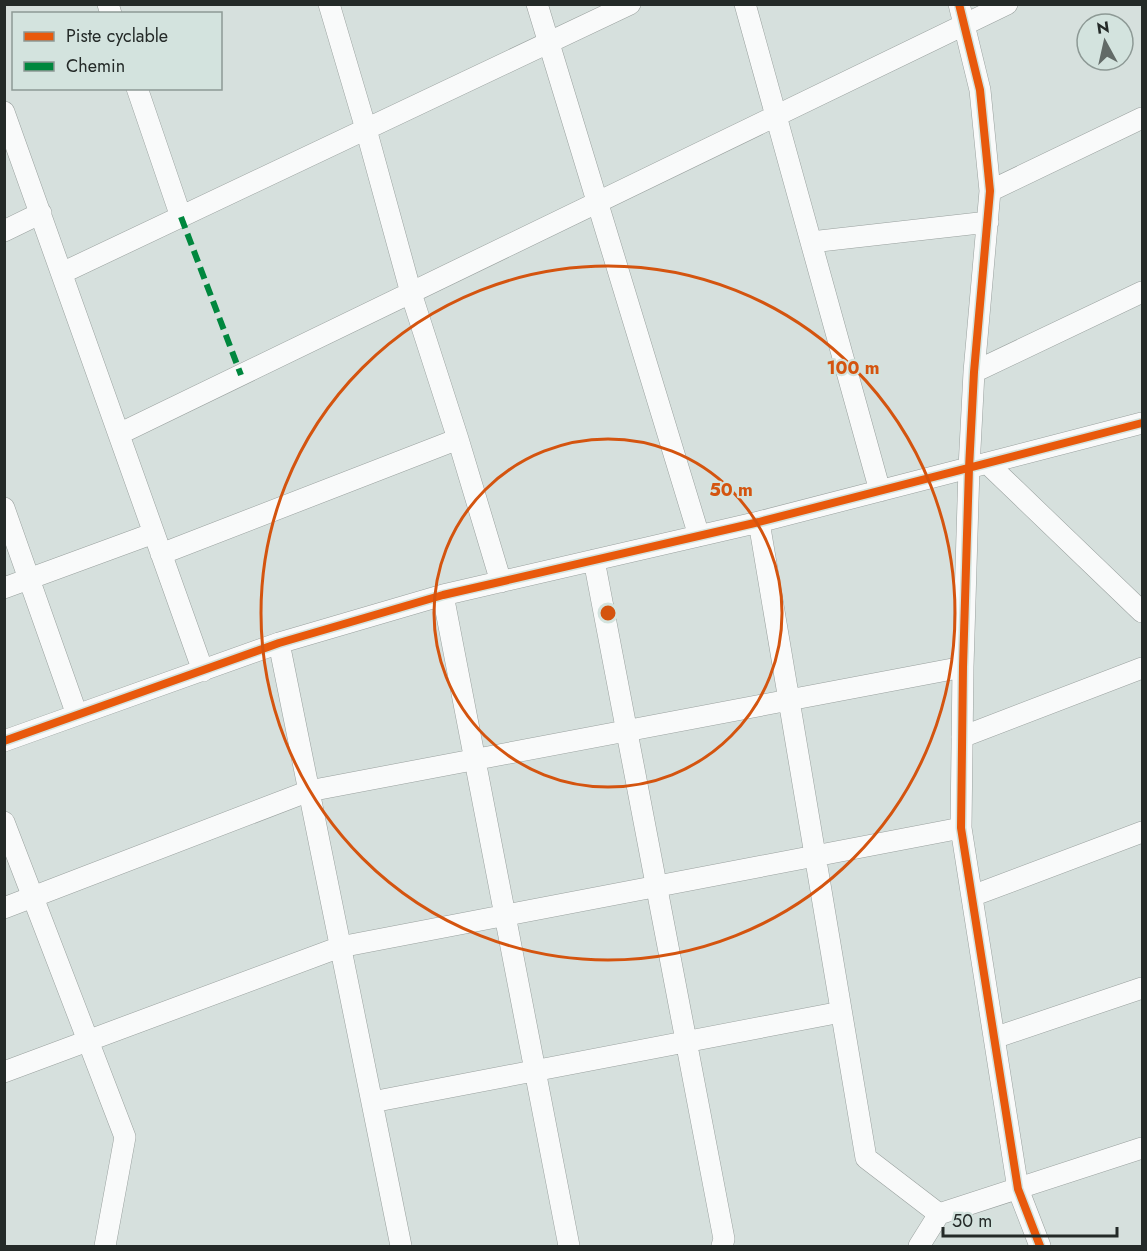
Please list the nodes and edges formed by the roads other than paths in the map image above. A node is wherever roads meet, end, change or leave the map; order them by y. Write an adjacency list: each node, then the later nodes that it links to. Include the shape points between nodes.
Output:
1 (329, 4): 12 (street)
2 (537, 4): 7 (street)
3 (630, 4): 7 (street)
4 (745, 4): 10 (street)
5 (1007, 4): 6 (street)
6 (962, 15): 10 (street); 13 (street, via 980,90)
7 (549, 43): 12 (street); 14 (street)
8 (138, 90): 16 (street)
9 (4, 112): 15 (street)
10 (776, 117): 14 (street); 19 (street)
11 (1143, 118): 13 (street)
12 (366, 129): 16 (street); 22 (street)
13 (990, 191): 17 (street)
14 (598, 204): 22 (street); 32 (street)
15 (40, 213): 18 (street); 20 (street)
16 (181, 217): 20 (street)
17 (988, 222): 19 (street); 23 (street)
18 (4, 231)
19 (811, 242): 28 (street)
20 (62, 273): 25 (street)
21 (1143, 292): 23 (street)
22 (411, 293): 25 (street); 26 (street)
23 (974, 372): 27 (street)
24 (1143, 423): 27 (street)
25 (119, 434): 31 (street)
26 (458, 439): 33 (street); 36 (street)
27 (978, 465): 28 (street); 39 (street); 41 (street)
28 (880, 491): 30 (street)
29 (4, 508): 35 (street)
30 (759, 522): 32 (street); 44 (street)
31 (154, 533): 33 (street); 35 (street)
32 (699, 536): 34 (street)
33 (161, 554): 43 (street)
34 (594, 560): 36 (street); 46 (street)
35 (29, 579): 37 (street); 45 (street)
36 (501, 582): 38 (street)
37 (4, 588)
38 (443, 595): 40 (street); 49 (street)
39 (1139, 604)
40 (279, 644): 43 (street); 50 (street)
41 (963, 667): 44 (street); 47 (street)
42 (1143, 668): 47 (street)
43 (202, 670): 45 (street)
44 (788, 699): 46 (street); 54 (street)
45 (77, 715): 48 (street)
46 (627, 730): 49 (street); 55 (street)
47 (962, 737): 52 (street)
48 (4, 741)
49 (475, 759): 50 (street); 59 (street)
50 (309, 791): 57 (street); 60 (street)
51 (4, 822): 57 (street)
52 (961, 828): 54 (street); 56 (street)
53 (1143, 832): 56 (street)
54 (815, 855): 55 (street); 62 (street)
55 (656, 886): 59 (street); 65 (street)
56 (972, 896): 63 (street)
57 (33, 897): 58 (street); 64 (street)
58 (4, 908)
59 (505, 915): 60 (street); 66 (street)
60 (340, 946): 64 (street); 68 (street)
61 (1143, 988): 63 (street)
62 (841, 1012): 65 (street); 71 (street, via 866,1158)
63 (994, 1038): 70 (street)
64 (89, 1042): 67 (street); 72 (street, via 125,1137)
65 (686, 1042): 66 (street); 75 (street, via 724,1239)
66 (535, 1071): 68 (street); 74 (street)
67 (4, 1072)
68 (372, 1102): 73 (street)
69 (1143, 1148): 70 (street)
70 (1018, 1189): 71 (street); 77 (street)
71 (939, 1214): 76 (street)
72 (105, 1246)
73 (401, 1246)
74 (569, 1246)
75 (722, 1246)
76 (919, 1246)
77 (1041, 1246)

